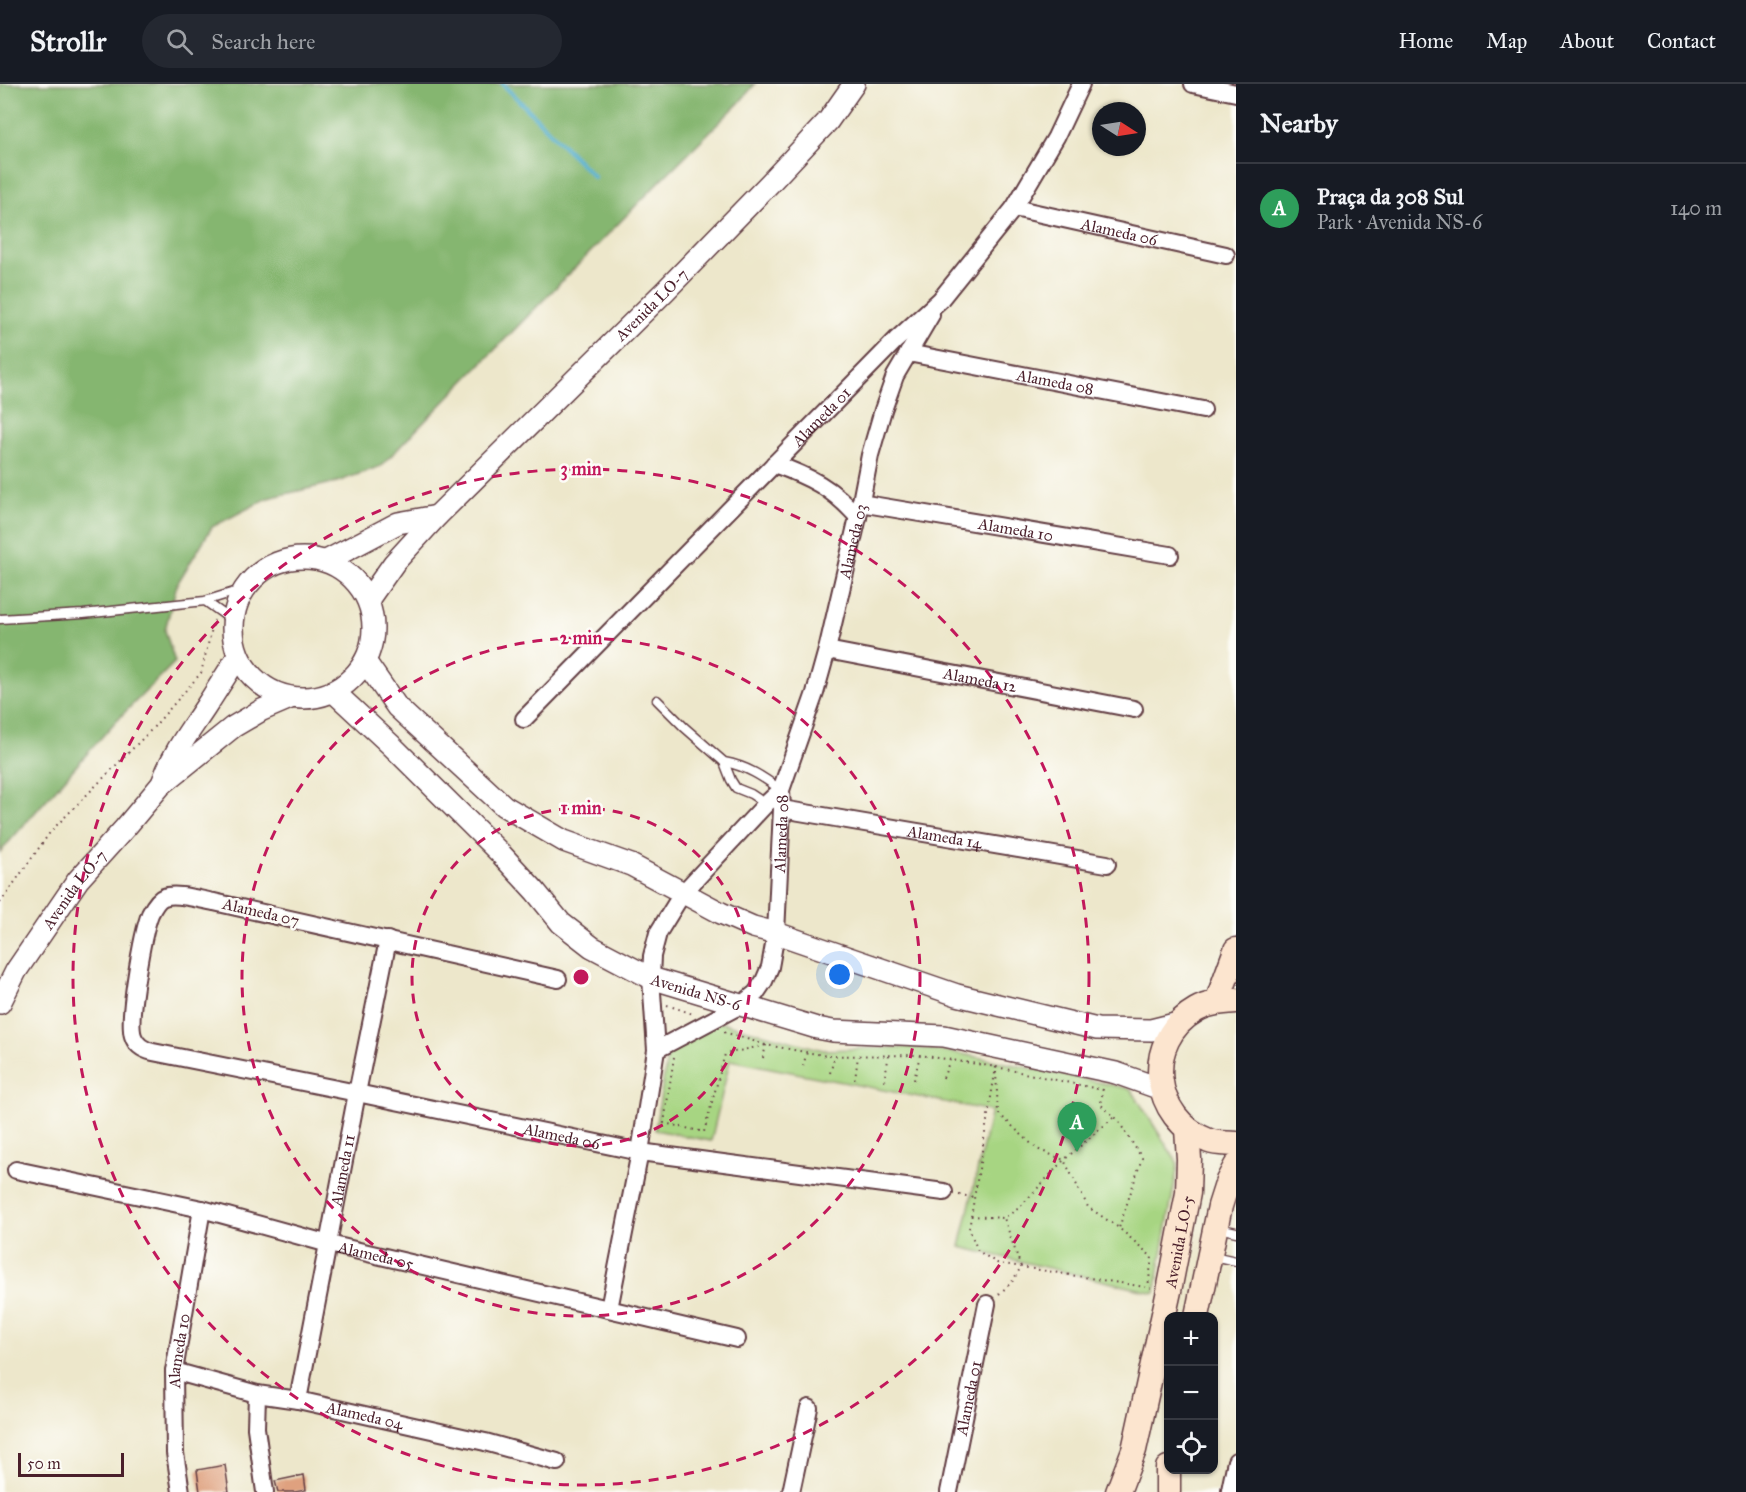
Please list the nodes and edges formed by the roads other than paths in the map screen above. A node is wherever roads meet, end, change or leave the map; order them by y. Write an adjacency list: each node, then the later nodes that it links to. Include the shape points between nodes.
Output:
1 (854, 84): 12 (street, Avenida LO-7, via 828,121 770,183)
2 (1081, 84): 5 (street, Alameda 01, via 1056,137)
3 (1193, 84): 4 (street)
4 (1236, 93)
5 (1014, 208): 6 (street, Alameda 06); 7 (street, Alameda 01)
6 (1226, 255)
7 (940, 300): 8 (street, Alameda 03); 10 (street, Alameda 01)
8 (908, 353): 9 (street, Alameda 08); 11 (street, Alameda 03, via 882,410)
9 (1203, 410)
10 (774, 464): 11 (street, via 806,476); 27 (street, Alameda 01)
11 (859, 510): 13 (street, Alameda 10); 20 (street, Alameda 03)
12 (437, 516): 14 (street, via 398,523); 16 (street, Avenida LO-7, via 394,562)
13 (1170, 555)
14 (326, 561): 15 (street, via 303,557 280,561 260,572); 16 (street, via 357,583)
15 (244, 589): 17 (lane); 18 (street, via 234,610)
16 (368, 600): 22 (street, via 373,631)
17 (205, 601): 18 (lane); 19 (lane)
18 (225, 615): 21 (street)
19 (0, 618)
20 (827, 650): 26 (street, Alameda 12); 30 (street, Alameda 03)
21 (238, 656): 24 (street, via 258,683); 29 (street, Avenida LO-7, via 185,735)
22 (365, 661): 23 (street, via 352,679); 34 (street, via 397,707 504,807 564,841 631,865)
23 (334, 692): 24 (street, via 312,699); 38 (street, Avenida NS-6, via 500,853 561,923 592,947)
24 (290, 698): 29 (street, Avenida LO-7, via 233,727)
25 (657, 700): 28 (lane)
26 (1134, 709)
27 (524, 719)
28 (724, 762): 30 (lane, via 747,768); 31 (lane, via 736,788)
29 (161, 785): 41 (street, Avenida LO-7, via 78,880 16,971)
30 (781, 790): 31 (street, Alameda 08); 32 (street, Alameda 08)
31 (766, 804): 34 (street, Alameda 08)
32 (782, 809): 33 (street, Alameda 14); 35 (street, Alameda 08)
33 (1107, 864)
34 (682, 894): 35 (street, via 753,927); 38 (street, Alameda 08, via 658,933)
35 (776, 933): 42 (street, Alameda 08, via 764,981); 43 (street, via 957,995 1097,1029 1151,1030)
36 (388, 940): 39 (street, Alameda 07); 45 (street, Alameda 07, via 184,896 162,897 150,914 146,930 132,1006 132,1035 143,1049); 47 (street, Alameda 11)
37 (1236, 950): 40 (main road)
38 (651, 978): 42 (street, Avenida NS-6); 44 (street, Alameda 08)
39 (558, 979)
40 (1227, 1001): 43 (main road, via 1197,1010)
41 (0, 1003)
42 (741, 1005): 44 (street, Alameda 08, via 714,1025); 46 (street, Avenida NS-6, via 817,1029 944,1036 1116,1073)
43 (1179, 1023): 46 (main road, via 1166,1043 1160,1066)
44 (656, 1050): 50 (street, Alameda 08)
45 (184, 1059): 47 (street, Alameda 06)
46 (1161, 1089): 48 (main road, via 1176,1118)
47 (357, 1093): 50 (street, Alameda 06); 56 (street, Alameda 11)
48 (1187, 1129): 49 (main road, via 1210,1141); 75 (main road, Avenida LO-5, via 1188,1193 1159,1289 1134,1450)
49 (1236, 1144)
50 (640, 1152): 53 (street, Alameda 06); 60 (street, Alameda 08)
51 (1236, 1166): 55 (main road, Avenida LO-5, via 1220,1206)
52 (16, 1170): 54 (street, Alameda 05)
53 (944, 1192)
54 (202, 1209): 56 (street, Alameda 05); 63 (street, Alameda 10)
55 (1226, 1230): 57 (main road, Avenida LO-5)
56 (329, 1244): 60 (street, Alameda 05); 65 (street, Alameda 11)
57 (1210, 1255): 58 (lane); 61 (main road, Avenida LO-5)
58 (1236, 1261)
59 (987, 1304): 74 (street, Alameda 01)
60 (609, 1309): 62 (street, Alameda 05)
61 (1198, 1312)
62 (737, 1340)
63 (174, 1371): 64 (street, Alameda 04); 71 (street, Alameda 10, via 175,1453)
64 (257, 1394): 65 (street, Alameda 04); 72 (street, via 256,1428)
65 (298, 1400): 68 (street, Alameda 04)
66 (809, 1408): 73 (street)
67 (1236, 1461): 70 (street)
68 (557, 1462)
69 (1168, 1474): 76 (main road)
70 (1230, 1491)
71 (181, 1492)
72 (265, 1492)
73 (791, 1492)
74 (949, 1492)
75 (1118, 1492)
76 (1168, 1492)

